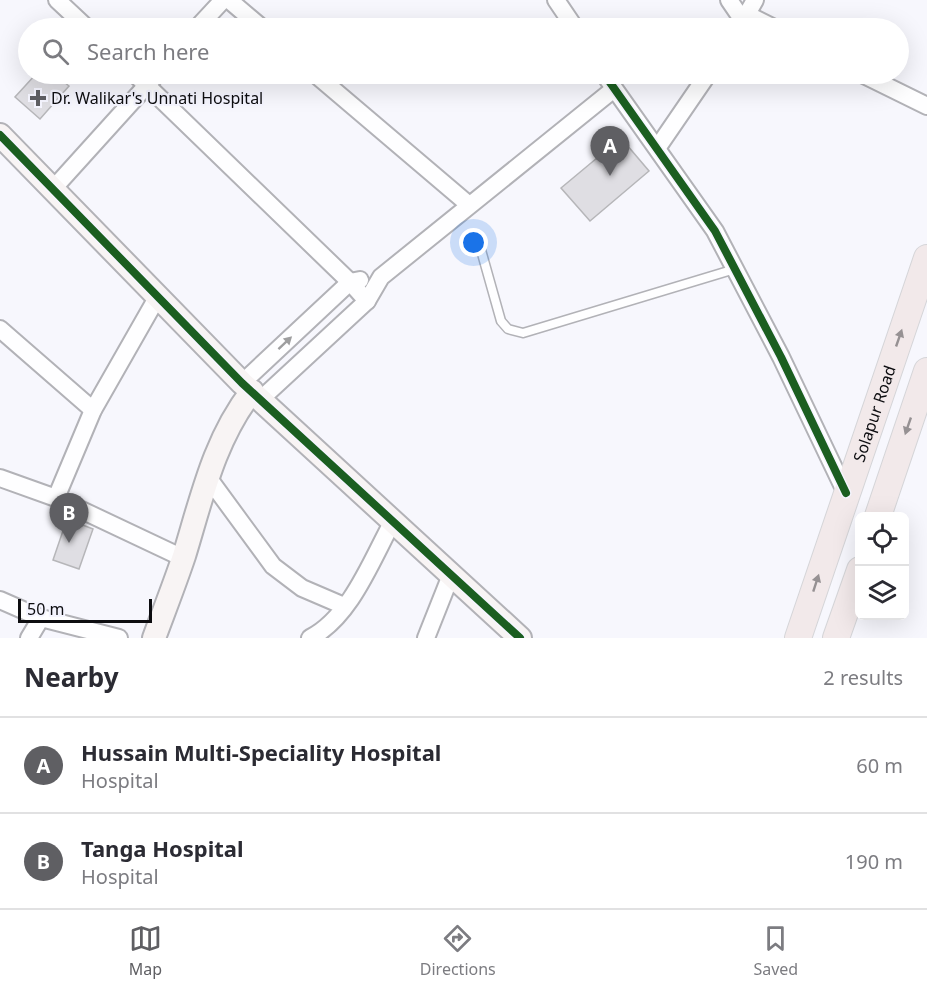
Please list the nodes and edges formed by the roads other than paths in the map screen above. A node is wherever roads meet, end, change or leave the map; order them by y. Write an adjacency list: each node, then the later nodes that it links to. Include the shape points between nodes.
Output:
1 (57, 0): 7 (street)
2 (223, 0): 8 (street)
3 (229, 0): 9 (street)
4 (556, 0): 10 (street)
5 (729, 0): 6 (street)
6 (747, 16)
7 (76, 18)
8 (206, 18)
9 (250, 18)
10 (568, 18)
11 (140, 84): 21 (street)
12 (153, 84): 27 (street)
13 (327, 84): 22 (street)
14 (611, 84): 17 (street)
15 (701, 84): 20 (street)
16 (882, 84): 18 (street)
17 (614, 88): 20 (street); 22 (street)
18 (927, 106)
19 (0, 135): 21 (street)
20 (658, 147): 25 (street, via 715,231)
21 (53, 189): 28 (street)
22 (468, 204): 26 (street)
23 (481, 250): 25 (lane, via 501,321 508,329 523,333)
24 (927, 258): 36 (main road, Solapur Road, one-way to 24)
25 (735, 269): 36 (street)
26 (381, 277): 27 (street); 29 (street)
27 (350, 282): 29 (street); 32 (street, one-way to 27)
28 (158, 296): 32 (street); 33 (street)
29 (367, 301): 32 (street)
30 (0, 329): 33 (street)
31 (927, 371): 38 (main road, one-way to 38)
32 (252, 391): 34 (street, via 234,414); 39 (street)
33 (93, 410): 37 (street)
34 (207, 476): 40 (street); 44 (street, via 273,566 302,588)
35 (0, 478): 37 (street)
36 (846, 493): 52 (main road, Solapur Road, one-way to 36)
37 (56, 498): 40 (street)
38 (879, 512)
39 (393, 521): 41 (street); 44 (street)
40 (183, 558): 48 (street)
41 (451, 575): 50 (street); 51 (street)
42 (855, 584): 53 (main road)
43 (0, 600): 45 (street)
44 (344, 606): 49 (street)
45 (41, 618): 46 (street); 47 (street)
46 (29, 638)
47 (119, 638)
48 (154, 638)
49 (310, 638)
50 (426, 638)
51 (520, 638)
52 (798, 638)
53 (836, 638)

